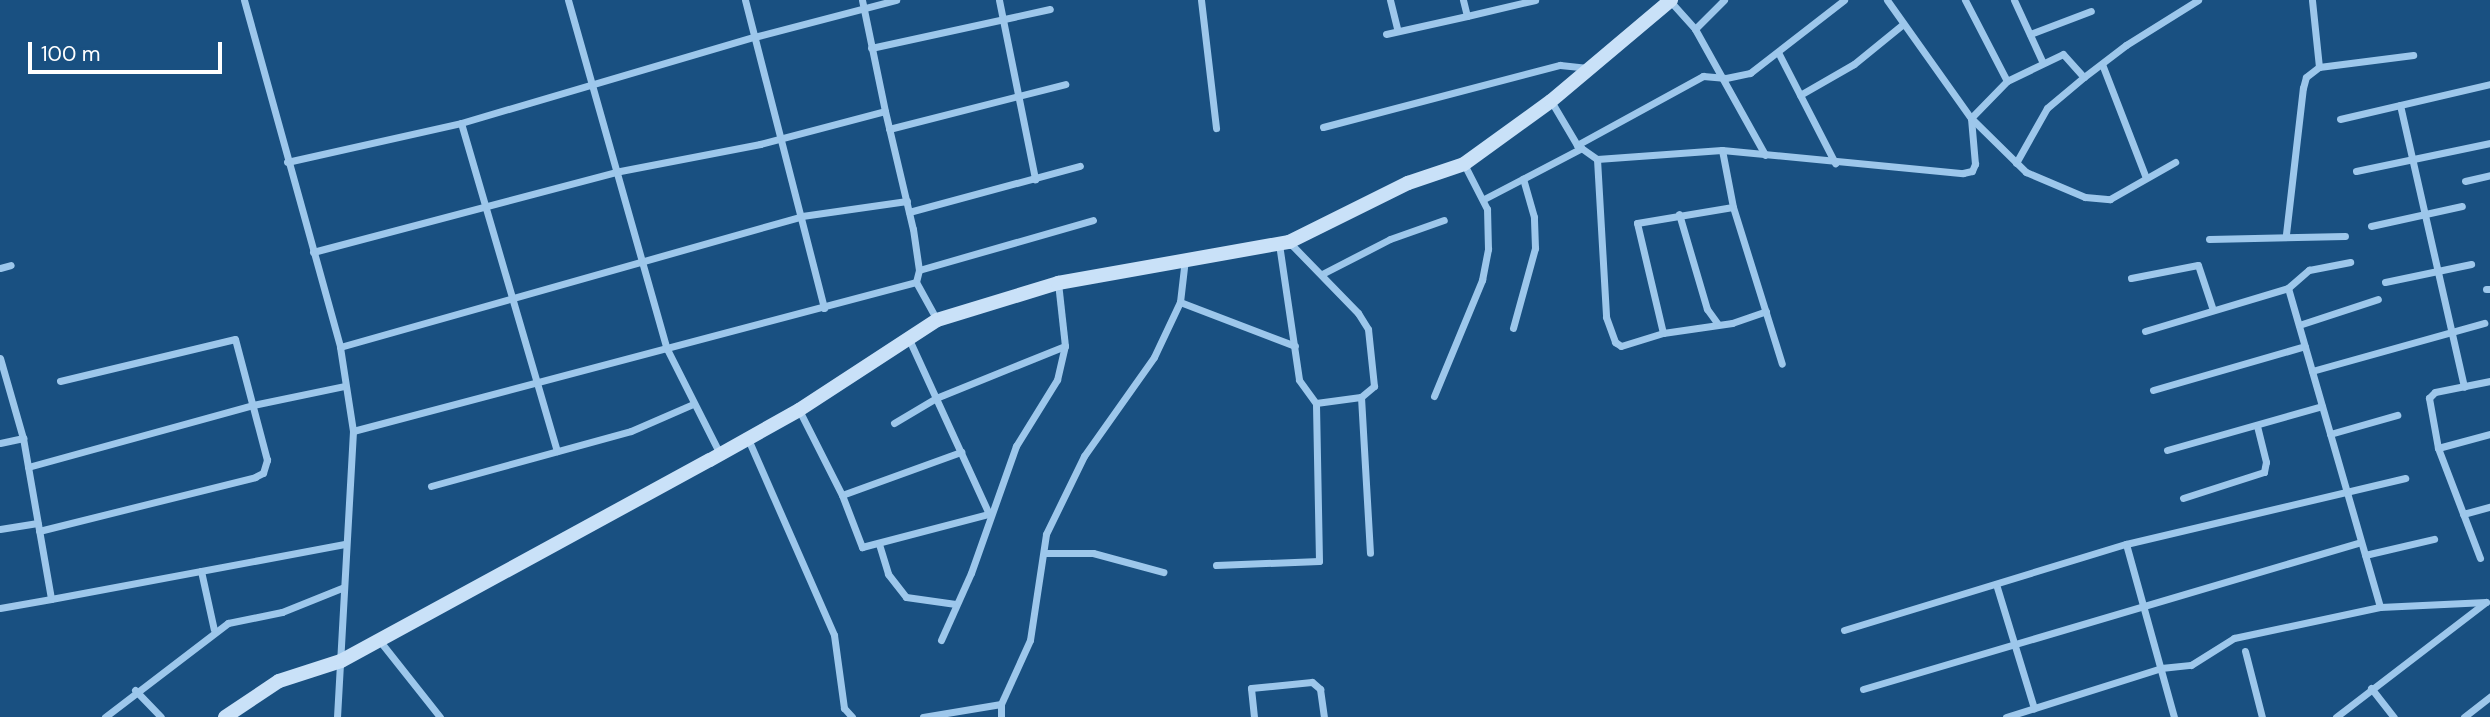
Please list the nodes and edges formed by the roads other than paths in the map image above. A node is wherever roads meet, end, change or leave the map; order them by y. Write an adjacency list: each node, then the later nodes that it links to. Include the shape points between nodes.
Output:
1 (244, 0): 61 (street)
2 (568, 0): 41 (street)
3 (744, 0): 29 (street)
4 (862, 0): 19 (street)
5 (897, 0): 19 (street)
6 (999, 0): 23 (street)
7 (1200, 0): 52 (street)
8 (1390, 0): 26 (street)
9 (1463, 0): 22 (street)
10 (1535, 0): 22 (street)
11 (1724, 0): 25 (street)
12 (1844, 0): 31 (street)
13 (1887, 0): 24 (street)
14 (1965, 0): 39 (street)
15 (2014, 0): 28 (street)
16 (2198, 0): 34 (street)
17 (2312, 0): 35 (street)
18 (1670, 1): 25 (street); 36 (street)
19 (863, 9): 29 (street); 30 (street)
20 (1050, 9): 23 (street)
21 (2091, 11): 28 (street)
22 (1467, 16): 26 (street)
23 (1002, 19): 30 (street); 44 (street)
24 (1903, 24): 43 (street, via 1854,64); 48 (street)
25 (1695, 29): 38 (street)
26 (1398, 31): 27 (street)
27 (1386, 34)
28 (2030, 34): 33 (street)
29 (754, 37): 41 (street); 54 (street)
30 (871, 48): 47 (street)
31 (1779, 54): 38 (street, via 1750,74); 43 (street)
32 (2413, 55): 35 (street)
33 (2043, 63): 37 (street, via 2066,54); 39 (street)
34 (2102, 64): 37 (street); 70 (street)
35 (2319, 67): 86 (street, via 2306,77 2303,88)
36 (1592, 68): 45 (street); 51 (street, via 1560,65)
37 (2084, 77): 64 (street, via 2047,108)
38 (1726, 78): 56 (street, via 1703,76); 58 (street)
39 (2007, 81): 48 (street)
40 (1065, 84): 44 (street)
41 (591, 85): 50 (street); 67 (street)
42 (2490, 85): 46 (street)
43 (1800, 95): 63 (street)
44 (1016, 96): 53 (street); 71 (street)
45 (1551, 101): 56 (street); 65 (street)
46 (2400, 105): 49 (street); 60 (street)
47 (885, 111): 53 (street); 54 (street)
48 (1971, 118): 63 (street, via 1972,171); 64 (street)
49 (2340, 119)
50 (461, 123): 61 (street); 76 (street)
51 (1323, 127)
52 (1216, 128)
53 (889, 130): 75 (street)
54 (778, 140): 67 (street); 82 (street)
55 (2490, 143): 60 (street)
56 (1580, 146): 59 (street); 72 (street)
57 (1722, 150): 58 (street); 59 (street); 78 (street)
58 (1765, 155): 63 (street)
59 (1597, 159): 118 (street, via 1601,284 1615,342 1632,344)
60 (2411, 159): 68 (street); 81 (street)
61 (287, 162): 90 (street)
62 (2175, 162): 70 (street)
63 (1835, 163)
64 (2016, 163): 70 (street, via 2052,186 2096,199 2110,199)
65 (1464, 164): 74 (street); 89 (street, via 1408,183)
66 (1080, 166): 71 (street)
67 (615, 172): 76 (street); 92 (street)
68 (2356, 172)
69 (2490, 176): 73 (street)
70 (2146, 178)
71 (1035, 179): 79 (street)
72 (1523, 179): 74 (street); 115 (street, via 1534,217 1535,248)
73 (2465, 181)
74 (1483, 199): 134 (street, via 1489,233 1482,280)
75 (907, 201): 79 (street); 82 (street)
76 (485, 205): 90 (street); 105 (street)
77 (2462, 206): 81 (street)
78 (1732, 207): 80 (street); 110 (street)
79 (909, 212): 97 (street)
80 (1679, 214): 112 (street, via 1707,309); 118 (street, via 1637,223)
81 (2423, 214): 85 (street); 98 (street)
82 (802, 216): 92 (street); 108 (street)
83 (1093, 220): 97 (street)
84 (1444, 220): 99 (street, via 1390,240)
85 (2371, 226)
86 (2286, 234): 87 (street); 88 (street)
87 (2346, 236)
88 (2209, 239)
89 (1284, 243): 91 (street); 99 (street); 121 (street)
90 (313, 252): 123 (street)
91 (1185, 258): 103 (street); 107 (street)
92 (641, 262): 105 (street); 124 (street)
93 (2350, 262): 104 (street, via 2309,270)
94 (2470, 264): 98 (street)
95 (11, 265): 96 (street)
96 (0, 268)
97 (919, 270): 101 (street)
98 (2436, 271): 102 (street); 117 (street)
99 (1322, 274): 135 (street, via 1368,329 1374,386)
100 (2131, 278): 109 (street, via 2199,265)
101 (916, 282): 108 (street); 111 (street)
102 (2385, 282)
103 (1058, 283): 111 (street); 120 (street)
104 (2288, 288): 109 (street); 114 (street)
105 (514, 297): 123 (street); 129 (street)
106 (2378, 299): 114 (street)
107 (1180, 302): 121 (street); 172 (street, via 1138,383 1084,456 1046,534)
108 (824, 308): 124 (street)
109 (2213, 310): 116 (street)
110 (1766, 311): 112 (street, via 1732,323); 126 (street)
111 (937, 320): 119 (street)
112 (1717, 323): 118 (street)
113 (2484, 323): 117 (street)
114 (2299, 325): 122 (street)
115 (1513, 328)
116 (2145, 331)
117 (2450, 331): 127 (street); 132 (street)
118 (1663, 333)
119 (907, 336): 136 (street); 141 (street)
120 (1065, 346): 136 (street); 163 (street, via 1057,380 1016,446)
121 (1295, 346): 137 (street, via 1303,392)
122 (2305, 346): 127 (street); 133 (street)
123 (340, 347): 131 (street)
124 (667, 349): 129 (street); 138 (street)
125 (0, 358): 149 (street)
126 (1782, 364)
127 (2312, 371): 140 (street)
128 (60, 381): 139 (street, via 230,338 238,343)
129 (537, 381): 145 (street); 153 (street)
130 (2490, 381): 132 (street)
131 (345, 386): 139 (street); 145 (street)
132 (2464, 387): 151 (street, via 2435,392 2429,398)
133 (2152, 390)
134 (1434, 396)
135 (1361, 397): 137 (street); 173 (street)
136 (936, 398): 143 (street); 154 (street)
137 (1316, 403): 176 (street, via 1318,561)
138 (693, 404): 153 (street, via 631,431); 155 (street)
139 (253, 405): 156 (street); 165 (street, via 267,460 263,473)
140 (2322, 407): 144 (street); 146 (street)
141 (799, 410): 148 (street); 160 (street)
142 (2397, 415): 146 (street)
143 (894, 423)
144 (2257, 425): 152 (street); 161 (street, via 2264,472)
145 (353, 431): 169 (street)
146 (2330, 434): 159 (street)
147 (2490, 434): 151 (street)
148 (747, 436): 155 (street); 206 (street, via 834,635 844,708)
149 (23, 438): 150 (street); 156 (street)
150 (0, 443)
151 (2438, 448): 164 (street)
152 (2167, 450)
153 (557, 451): 158 (street)
154 (961, 452): 160 (street); 163 (street)
155 (720, 454): 189 (street)
156 (28, 467): 165 (street)
157 (2405, 478): 159 (street)
158 (431, 486)
159 (2346, 490): 168 (street); 171 (street)
160 (842, 495): 170 (street, via 857,542 866,547)
161 (2183, 498)
162 (2490, 507): 164 (street)
163 (989, 514): 170 (street); 183 (street)
164 (2463, 514): 175 (street)
165 (38, 527): 166 (street); 181 (street)
166 (0, 529)
167 (2434, 539): 174 (street)
168 (2361, 541): 174 (street); 184 (street)
169 (346, 544): 177 (street); 180 (street)
170 (879, 544): 183 (street, via 888,574 906,597)
171 (2126, 544): 179 (street); 184 (street)
172 (1046, 553): 178 (street, via 1093,553); 199 (street, via 1030,640)
173 (1370, 553)
174 (2365, 555): 185 (street)
175 (2480, 558)
176 (1216, 565)
177 (201, 571): 181 (street); 187 (street)
178 (1163, 572)
179 (1996, 584): 188 (street); 191 (street)
180 (342, 588): 187 (street, via 282,612); 193 (street)
181 (51, 599): 186 (street)
182 (2488, 601): 185 (street); 195 (street)
183 (956, 604): 190 (street)
184 (2144, 604): 191 (street); 194 (street)
185 (2380, 607): 194 (street, via 2234,638 2191,665)
186 (0, 608)
187 (215, 630): 197 (street)
188 (1844, 630)
189 (379, 640): 193 (street); 205 (street)
190 (941, 640)
191 (2015, 645): 196 (street); 200 (street)
192 (2245, 651): 213 (street)
193 (341, 661): 203 (street, via 279,681); 204 (street)
194 (2161, 668): 200 (street); 212 (street)
195 (2371, 688): 214 (street); 215 (street)
196 (1863, 689)
197 (135, 690): 201 (street); 202 (street)
198 (2490, 696): 216 (street)
199 (1001, 705): 207 (street); 208 (street)
200 (2034, 708): 211 (street)
201 (105, 717)
202 (161, 717)
203 (225, 717)
204 (337, 717)
205 (440, 717)
206 (852, 717)
207 (923, 717)
208 (1001, 717)
209 (1254, 717): 210 (street, via 1251,688 1312,682 1320,689)
210 (1324, 717)
211 (2006, 717)
212 (2174, 717)
213 (2262, 717)
214 (2336, 717)
215 (2394, 717)
216 (2464, 717)

